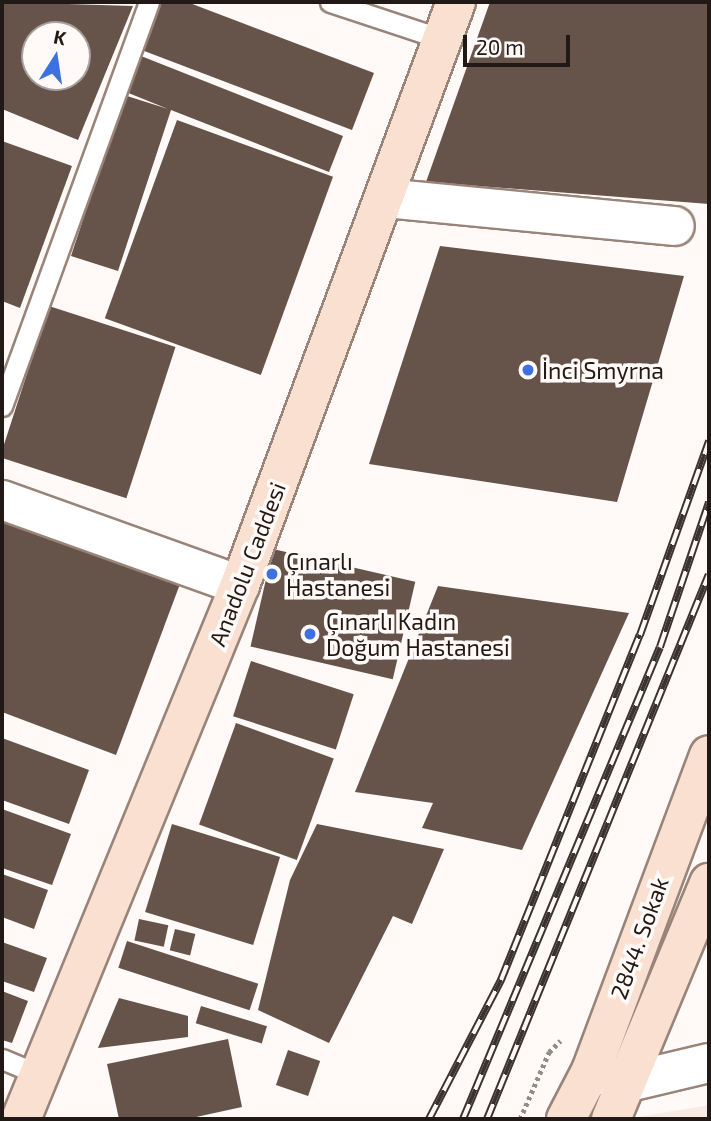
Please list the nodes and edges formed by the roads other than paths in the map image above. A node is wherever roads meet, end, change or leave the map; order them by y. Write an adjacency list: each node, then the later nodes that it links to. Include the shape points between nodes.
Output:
1 (149, 2): 7 (lane)
2 (330, 2): 4 (lane)
3 (456, 2): 4 (main road, Anadolu Caddesi)
4 (442, 39): 5 (main road, Anadolu Caddesi)
5 (384, 198): 6 (street); 9 (main road, Anadolu Caddesi)
6 (675, 226)
7 (2, 406)
8 (2, 500): 9 (street)
9 (240, 585): 15 (main road, Anadolu Caddesi)
10 (709, 755): 14 (main road, 2844. Sokak)
11 (709, 883): 16 (main road, 2844. Sokak)
12 (2, 1059): 15 (lane)
13 (709, 1063): 16 (street)
14 (591, 1071): 16 (street); 18 (main road, 2844. Sokak)
15 (40, 1075): 17 (main road, Anadolu Caddesi)
16 (629, 1082): 19 (main road, 2844. Sokak)
17 (20, 1119)
18 (566, 1119)
19 (611, 1119)

